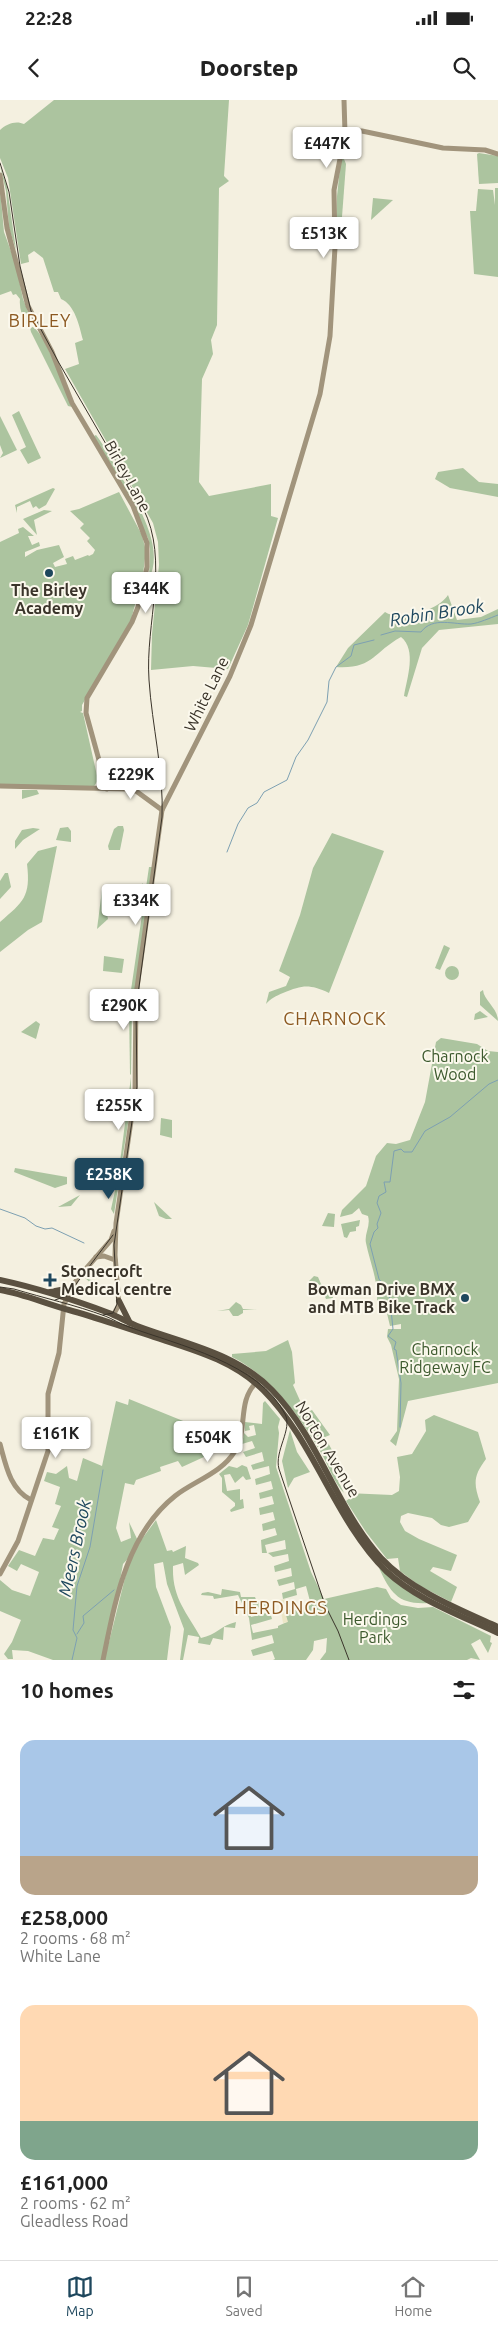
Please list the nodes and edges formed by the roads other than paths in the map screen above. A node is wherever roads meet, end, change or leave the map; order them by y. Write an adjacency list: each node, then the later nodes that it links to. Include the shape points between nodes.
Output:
1 (344, 100): 2 (main road, White Lane)
2 (346, 123): 3 (main road); 4 (main road, White Lane)
3 (355, 131): 4 (main road); 5 (main road)
4 (344, 138): 9 (main road, White Lane, via 334,203 330,336 320,394 251,625 230,676)
5 (498, 154)
6 (0, 175): 8 (main road, Birley Lane, via 7,228 28,306 52,352 68,396 133,507 147,542 147,567 137,610 86,705)
7 (0, 786): 8 (main road)
8 (107, 789): 9 (main road, via 136,791)
9 (162, 810): 10 (main road, White Lane, via 136,996 135,1094)
10 (116, 1223): 11 (main road, via 111,1240); 12 (main road, White Lane)
11 (96, 1257): 12 (main road); 14 (main road)
12 (115, 1260): 18 (main road, White Lane)
13 (0, 1280): 16 (highway, Norton Avenue)
14 (71, 1288): 16 (highway); 17 (main road)
15 (0, 1290): 19 (highway, Norton Avenue)
16 (46, 1292): 17 (highway, Norton Avenue)
17 (66, 1299): 19 (main road); 20 (highway); 21 (highway, Norton Avenue)
18 (119, 1301): 21 (main road, White Lane, via 118,1310); 24 (highway)
19 (63, 1308): 20 (highway, Norton Avenue); 22 (main road)
20 (74, 1311): 22 (main road); 23 (highway, Norton Avenue)
21 (113, 1315): 23 (highway); 24 (highway, Norton Avenue)
22 (62, 1318): 28 (main road, via 59,1353 48,1394 49,1445)
23 (101, 1320): 25 (highway, Norton Avenue, via 206,1355)
24 (130, 1323): 25 (highway, Norton Avenue, via 221,1355)
25 (252, 1377): 26 (highway, Norton Avenue); 30 (highway, Norton Avenue, via 272,1390 292,1413 359,1527 382,1558 401,1576 434,1596)
26 (254, 1385): 31 (highway, Norton Avenue, via 272,1400 294,1427 350,1522 387,1572 415,1593); 32 (main road, via 245,1403 236,1450 220,1468 189,1485 165,1505 135,1546 125,1570)
27 (0, 1444): 28 (main road, via 10,1479)
28 (31, 1500): 29 (main road, via 15,1549)
29 (0, 1574)
30 (498, 1627)
31 (498, 1633)
32 (103, 1660)

